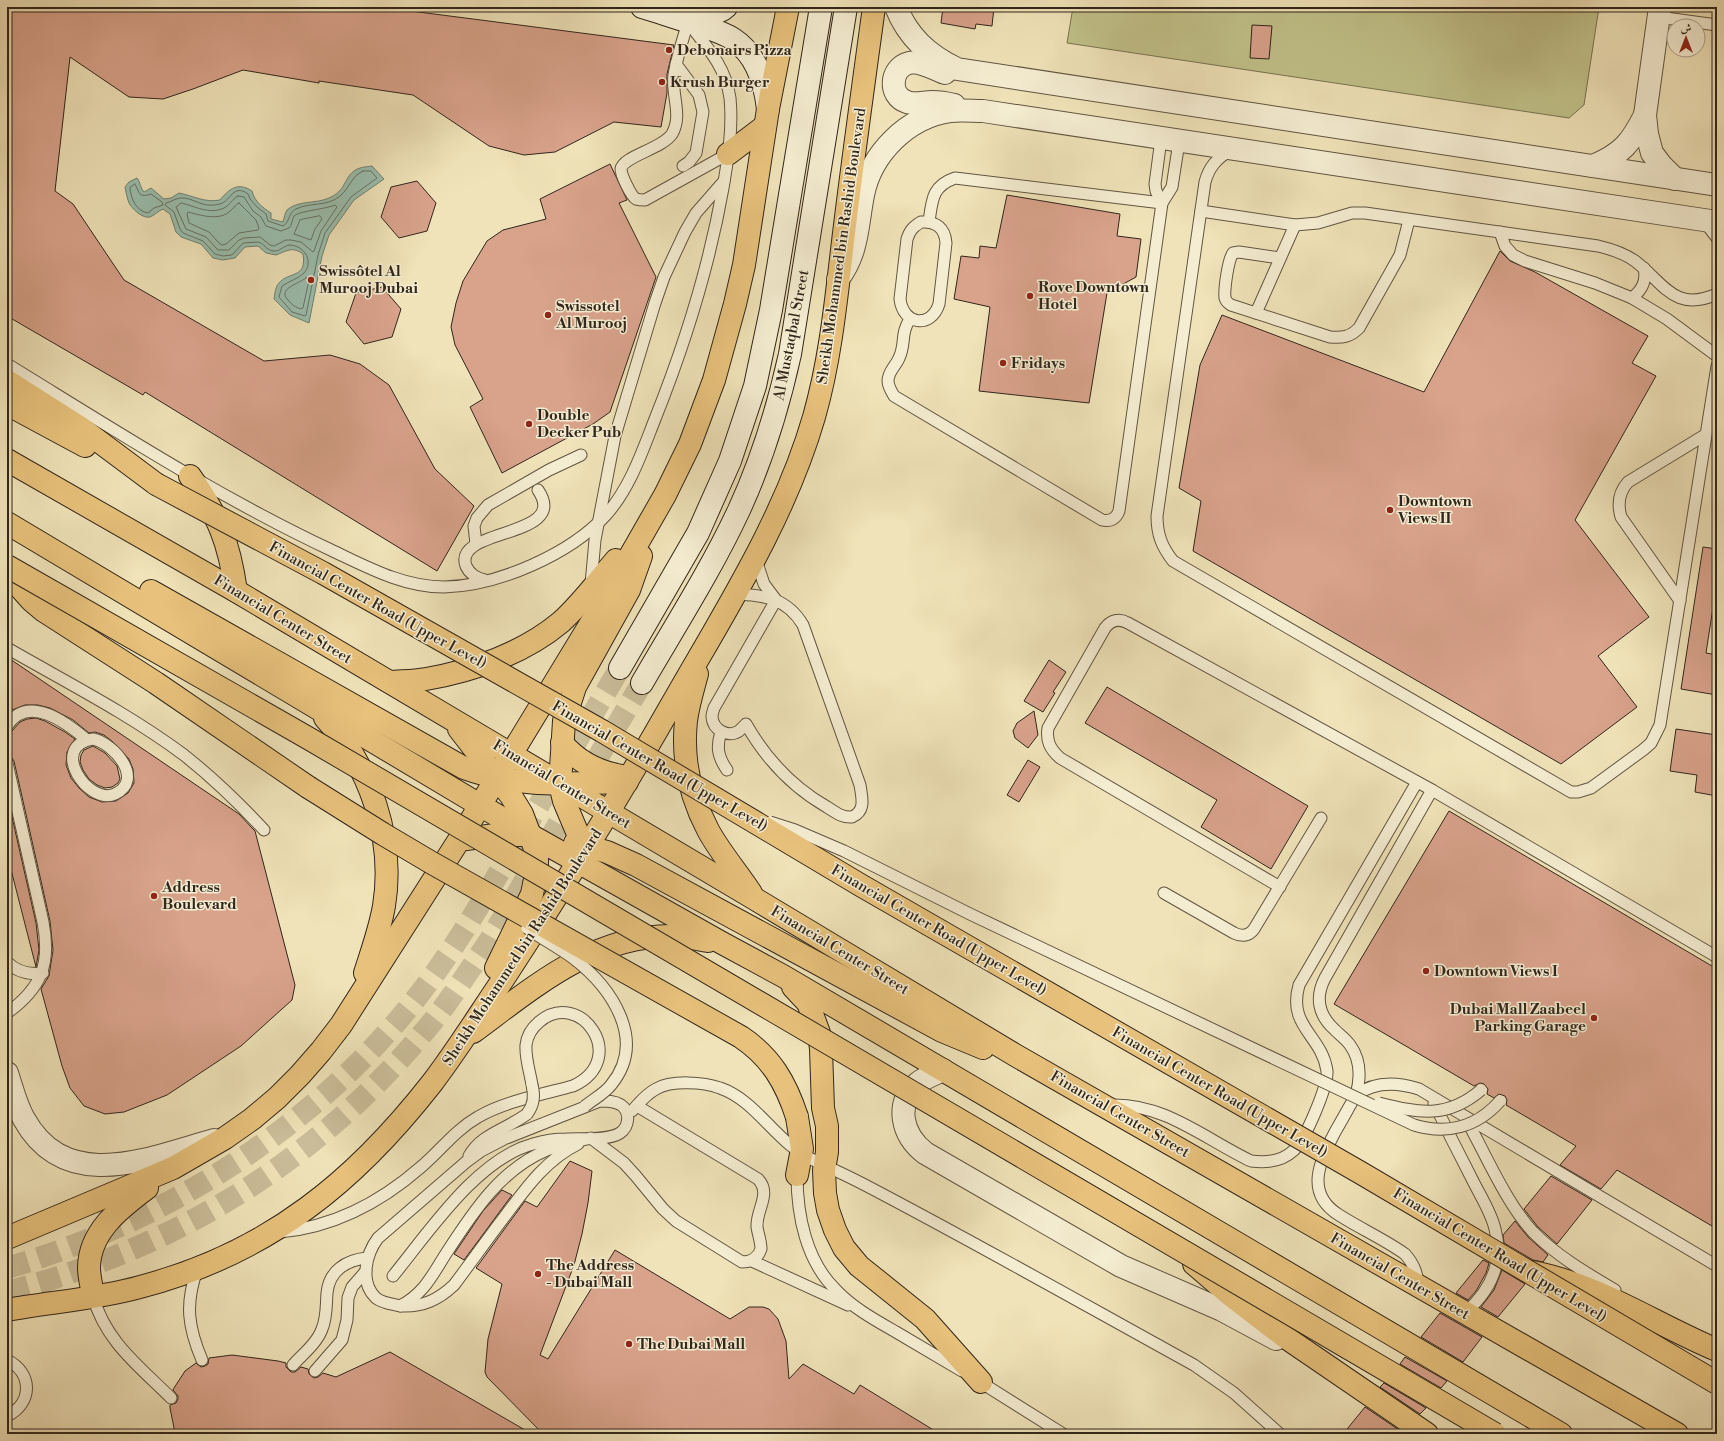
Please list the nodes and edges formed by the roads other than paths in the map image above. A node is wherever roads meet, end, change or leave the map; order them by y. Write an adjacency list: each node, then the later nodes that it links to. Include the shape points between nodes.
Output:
1 (642, 7): 10 (street)
2 (651, 7): 3 (street, via 701,13 712,13)
3 (726, 7)
4 (788, 7): 16 (main road)
5 (821, 7): 66 (street, Al Mustaqbal Street, via 770,317 744,424 698,533)
6 (846, 7): 68 (street, Al Mustaqbal Street, via 790,354 769,434 739,510)
7 (874, 7): 35 (main road, Sheikh Mohammed bin Rashid Boulevard)
8 (896, 7): 13 (street, via 912,37 940,61 957,69)
9 (1659, 12): 11 (lane); 15 (street)
10 (688, 22): 12 (lane); 16 (street, via 720,32 743,48 758,70 763,83); 19 (lane, via 716,57 727,84 730,98)
11 (1717, 25)
12 (676, 64): 19 (lane, via 673,84 677,108 676,124 664,143 623,165 622,174 631,193 636,199 649,199); 20 (lane, via 699,95 703,112 696,153)
13 (990, 75): 14 (street, via 945,73 909,63 900,67 894,76 895,92 907,102 945,103); 21 (street)
14 (983, 111): 17 (street); 35 (street, via 950,111 930,117 911,126 889,144 870,173 854,249 848,265)
15 (1645, 115): 21 (street, via 1623,150); 22 (street, via 1652,153)
16 (767, 118): 19 (main road); 51 (main road, via 744,265 726,342 690,444)
17 (1170, 140): 18 (street); 25 (lane, via 1172,187); 25 (lane, via 1155,184)
18 (1232, 150): 26 (lane, via 1222,155 1211,167 1205,182); 28 (street)
19 (728, 154): 23 (lane)
20 (683, 166)
21 (1593, 166): 22 (street)
22 (1675, 179): 24 (street)
23 (724, 180): 52 (lane, via 710,248 675,366 624,490); 52 (lane, via 684,232 660,290 622,408)
24 (1717, 185)
25 (1162, 203): 29 (lane, via 955,178 947,180 935,192); 39 (lane, via 1119,511 1112,520 1102,520 894,396 888,380 902,350 903,333)
26 (1201, 211): 30 (lane); 63 (lane, via 1157,516 1160,540 1165,552 1173,561 1564,789 1578,792 1592,788 1643,750 1657,733 1662,716)
27 (1409, 220): 30 (lane, via 1352,214 1318,223); 31 (lane); 38 (lane, via 1400,254 1359,328 1352,335 1345,338 1330,337)
28 (1710, 220): 32 (lane)
29 (929, 222): 39 (lane, via 921,222 914,226 907,239 900,299 904,314); 39 (lane, via 936,224 946,236 939,304 932,316 925,320 917,321)
30 (1295, 225): 33 (lane)
31 (1500, 232): 34 (lane, via 1598,246 1622,254); 37 (lane, via 1505,246 1526,261)
32 (1717, 238)
33 (1280, 258): 38 (lane); 38 (lane, via 1239,252 1230,256 1225,300 1231,305)
34 (1644, 268): 36 (lane, via 1665,290 1682,298 1699,300); 37 (lane, via 1644,282)
35 (838, 279): 55 (main road, Sheikh Mohammed bin Rashid Boulevard, via 829,350 812,421 793,478)
36 (1717, 294)
37 (1632, 298): 40 (lane, via 1667,319)
38 (1256, 313)
39 (910, 318)
40 (1717, 356)
41 (7, 364): 48 (lane)
42 (1717, 366): 45 (lane)
43 (7, 381): 49 (main road, via 81,428)
44 (7, 404): 49 (main road)
45 (1705, 434): 63 (lane); 63 (lane, via 1628,482 1618,502 1621,517)
46 (581, 455): 54 (lane, via 488,505 474,526)
47 (7, 460): 59 (main road, Financial Center Street)
48 (190, 476): 58 (lane, via 289,530 402,581 446,587); 59 (main road, via 208,502 222,530 231,560)
49 (156, 484): 86 (main road, Financial Center Road (Upper Level), bridge, via 464,652)
50 (538, 490): 54 (lane, via 543,506 542,512 534,521)
51 (650, 520): 60 (main road); 74 (main road, via 638,568 629,590 575,686 564,721); 76 (main road, via 602,605)
52 (599, 522): 58 (lane, via 579,539 544,560); 60 (lane)
53 (10, 524): 69 (main road); 75 (main road, via 77,550)
54 (476, 544): 58 (lane, via 468,552 465,563 471,574)
55 (755, 558): 61 (main road, Sheikh Mohammed bin Rashid Boulevard); 62 (lane, via 764,584)
56 (7, 566): 127 (main road, bridge, via 322,746)
57 (7, 573): 96 (main road, bridge, via 31,600 58,621 156,682 334,804)
58 (485, 580)
59 (236, 591): 67 (main road, Financial Center Street)
60 (588, 593): 67 (main road, via 561,622 544,634 497,658 461,671 426,679)
61 (735, 594): 62 (lane, via 757,595); 65 (main road, Sheikh Mohammed bin Rashid Boulevard)
62 (776, 600): 72 (lane, via 714,708 714,725); 72 (lane, via 792,610 803,625 858,778 861,811 852,817 840,815 792,783 769,759 746,724 738,732)
63 (1680, 601)
64 (7, 648): 88 (lane, via 122,715 183,755 234,798)
65 (703, 650): 80 (main road, Sheikh Mohammed bin Rashid Boulevard); 98 (main road, via 686,720 688,778 696,805 708,831)
66 (620, 668)
67 (390, 682): 70 (main road, Financial Center Street)
68 (642, 683)
69 (313, 705): 84 (main road); 104 (main road, via 334,727 351,752 365,778 383,831 386,855 384,905)
70 (452, 720): 75 (main road, via 461,746 452,754); 76 (main road, Financial Center Street); 79 (main road)
71 (7, 726): 73 (lane, via 24,712 40,712 62,721)
72 (721, 732): 78 (lane, via 718,752)
73 (87, 740): 73 (lane, via 73,754 72,761 77,774 98,794 104,796 121,790 127,778 126,766 105,743 100,740)
74 (562, 743): 80 (main road, via 578,758 597,770); 82 (main road)
75 (434, 752): 79 (main road, via 464,768)
76 (510, 754): 79 (main road); 82 (main road, Financial Center Street)
77 (7, 763): 102 (lane, via 46,934)
78 (727, 770)
79 (497, 778): 82 (main road, via 528,783); 84 (main road); 89 (main road, via 522,814)
80 (629, 779): 82 (main road); 85 (main road, Sheikh Mohammed bin Rashid Boulevard)
81 (1417, 782): 83 (lane); 93 (lane, via 1128,622 1118,620 1108,624 1048,728 1047,736 1053,752); 114 (lane, via 1299,985 1296,1002 1299,1019 1317,1046 1327,1071 1322,1095 1294,1151 1281,1159 1266,1163 1250,1161 1158,1112 1141,1107)
82 (560, 784): 85 (main road, Financial Center Street); 91 (main road)
83 (1432, 790): 100 (lane); 112 (lane, via 1320,987 1318,996 1323,1016 1350,1044 1359,1063)
84 (481, 804): 89 (main road); 90 (main road)
85 (609, 812): 91 (main road, Sheikh Mohammed bin Rashid Boulevard); 98 (main road, Financial Center Street)
86 (743, 814): 112 (lane, bridge, via 794,830 844,851 970,914); 133 (main road, Financial Center Road (Upper Level), bridge, via 862,886)
87 (1321, 818): 93 (lane)
88 (264, 830)
89 (530, 835): 90 (main road, via 494,835); 91 (main road); 94 (main road, via 537,863 536,880)
90 (456, 844): 94 (main road, via 501,856 520,871); 104 (main road)
91 (583, 854): 92 (main road, via 624,859); 97 (main road, via 615,882); 106 (main road, Sheikh Mohammed bin Rashid Boulevard)
92 (636, 865): 97 (main road, via 627,866 623,874); 107 (main road, via 942,1031 978,1046)
93 (1280, 887): 95 (lane, via 1254,929 1243,936)
94 (532, 891): 106 (main road)
95 (1164, 893)
96 (489, 895): 115 (lane, bridge, via 513,919 562,950 586,969 609,994 619,1011 627,1036 624,1062 611,1085); 122 (main road, bridge, via 752,1044 770,1061 789,1093 797,1117)
97 (640, 897): 99 (main road)
98 (755, 899): 107 (main road, Financial Center Street)
99 (722, 943): 103 (main road); 106 (main road, via 672,936 649,938 602,949 559,969)
100 (1715, 960)
101 (7, 962): 102 (lane, via 24,973)
102 (43, 973): 105 (lane, via 29,993)
103 (783, 976): 108 (main road); 123 (main road, via 808,1003 819,1033 823,1108 827,1126)
104 (358, 997): 119 (main road, via 321,1051 300,1075 257,1115)
105 (7, 1013)
106 (461, 1041): 125 (main road, Sheikh Mohammed bin Rashid Boulevard, via 421,1097 375,1148 342,1180 306,1209)
107 (1015, 1055): 114 (main road, Financial Center Street)
108 (943, 1070): 152 (street, via 918,1083 905,1103 904,1120 909,1137 925,1153 1121,1266 1222,1310 1268,1335); 155 (main road)
109 (7, 1073): 119 (street, via 23,1118 33,1133 45,1146 60,1156 78,1163 117,1165)
110 (1482, 1090): 112 (lane, bridge, via 1457,1106 1429,1112 1405,1109)
111 (1429, 1094): 112 (lane, via 1408,1086 1386,1084 1364,1089); 118 (lane); 140 (lane, via 1490,1216 1498,1242 1498,1255 1491,1281 1484,1293)
112 (1358, 1096): 113 (lane, bridge, via 1409,1123 1434,1130 1466,1126 1484,1116); 135 (lane, via 1320,1164 1317,1178 1320,1193 1327,1205 1338,1215 1405,1254 1413,1263)
113 (1500, 1101)
114 (1105, 1105): 135 (main road, Financial Center Street)
115 (585, 1106): 117 (lane, via 600,1101 615,1102 621,1104); 121 (lane, via 504,1139)
116 (637, 1106): 117 (lane); 122 (lane, via 656,1088 664,1086 692,1084 720,1088 746,1102 778,1135); 129 (lane, via 762,1183 764,1195 757,1226 761,1249)
117 (628, 1116): 120 (lane, via 624,1129 619,1134)
118 (1465, 1116): 130 (lane); 141 (lane, via 1511,1202 1545,1244 1595,1279)
119 (225, 1138): 124 (main road)
120 (592, 1138): 129 (lane, via 624,1163 676,1221 742,1262); 134 (lane, via 553,1139 532,1144 511,1152 488,1167 450,1205); 137 (lane, via 547,1150 512,1171 482,1202 424,1288 417,1296); 137 (lane, via 569,1149 527,1186 444,1295 423,1305)
121 (466, 1162): 125 (lane, bridge, via 479,1142 527,1114 533,1103 534,1097 526,1045 534,1026 550,1015 560,1014 579,1017 587,1023 594,1030 600,1051 598,1063 583,1081 572,1086 492,1110 478,1116 465,1125 422,1167 368,1205 309,1228); 128 (lane, via 378,1238)
122 (799, 1164): 123 (lane); 139 (lane, via 797,1198 810,1250 821,1272 836,1290)
123 (825, 1165): 146 (main road, via 828,1210 844,1248 860,1266 926,1319); 151 (lane, via 1194,1365 1234,1392)
124 (173, 1168): 126 (main road); 136 (main road, via 126,1204 103,1227 91,1250 89,1269)
125 (268, 1234): 131 (main road, Sheikh Mohammed bin Rashid Boulevard)
126 (7, 1238)
127 (1177, 1248): 153 (main road, bridge, via 1262,1320 1345,1380); 154 (main road, bridge)
128 (367, 1258): 132 (lane); 144 (lane, via 343,1265 332,1277 328,1286 327,1312 323,1328)
129 (752, 1261): 139 (lane)
130 (1717, 1266)
131 (197, 1270): 136 (main road, Sheikh Mohammed bin Rashid Boulevard, via 137,1288); 143 (lane, via 189,1311 192,1334)
132 (366, 1271): 137 (lane, via 369,1286 376,1298); 145 (lane, via 352,1287 348,1298 348,1320 342,1340)
133 (1527, 1271): 141 (main road, via 1556,1277 1596,1291); 147 (main road, Financial Center Road (Upper Level), bridge)
134 (393, 1276)
135 (1419, 1287): 140 (main road, Financial Center Street)
136 (93, 1296): 138 (main road, Sheikh Mohammed bin Rashid Boulevard); 148 (lane, via 99,1315 120,1349)
137 (400, 1306)
138 (7, 1310)
139 (861, 1311): 146 (lane)
140 (1465, 1313): 156 (main road, Financial Center Street)
141 (1717, 1349)
142 (7, 1360): 149 (lane, via 16,1364 24,1375 27,1388 24,1401 15,1412)
143 (202, 1360)
144 (293, 1365)
145 (315, 1371)
146 (981, 1382): 150 (lane)
147 (1717, 1383)
148 (171, 1398)
149 (7, 1416)
150 (1063, 1434)
151 (1280, 1434)
152 (1414, 1434)
153 (1427, 1434)
154 (1495, 1434)
155 (1561, 1434)
156 (1677, 1434)

